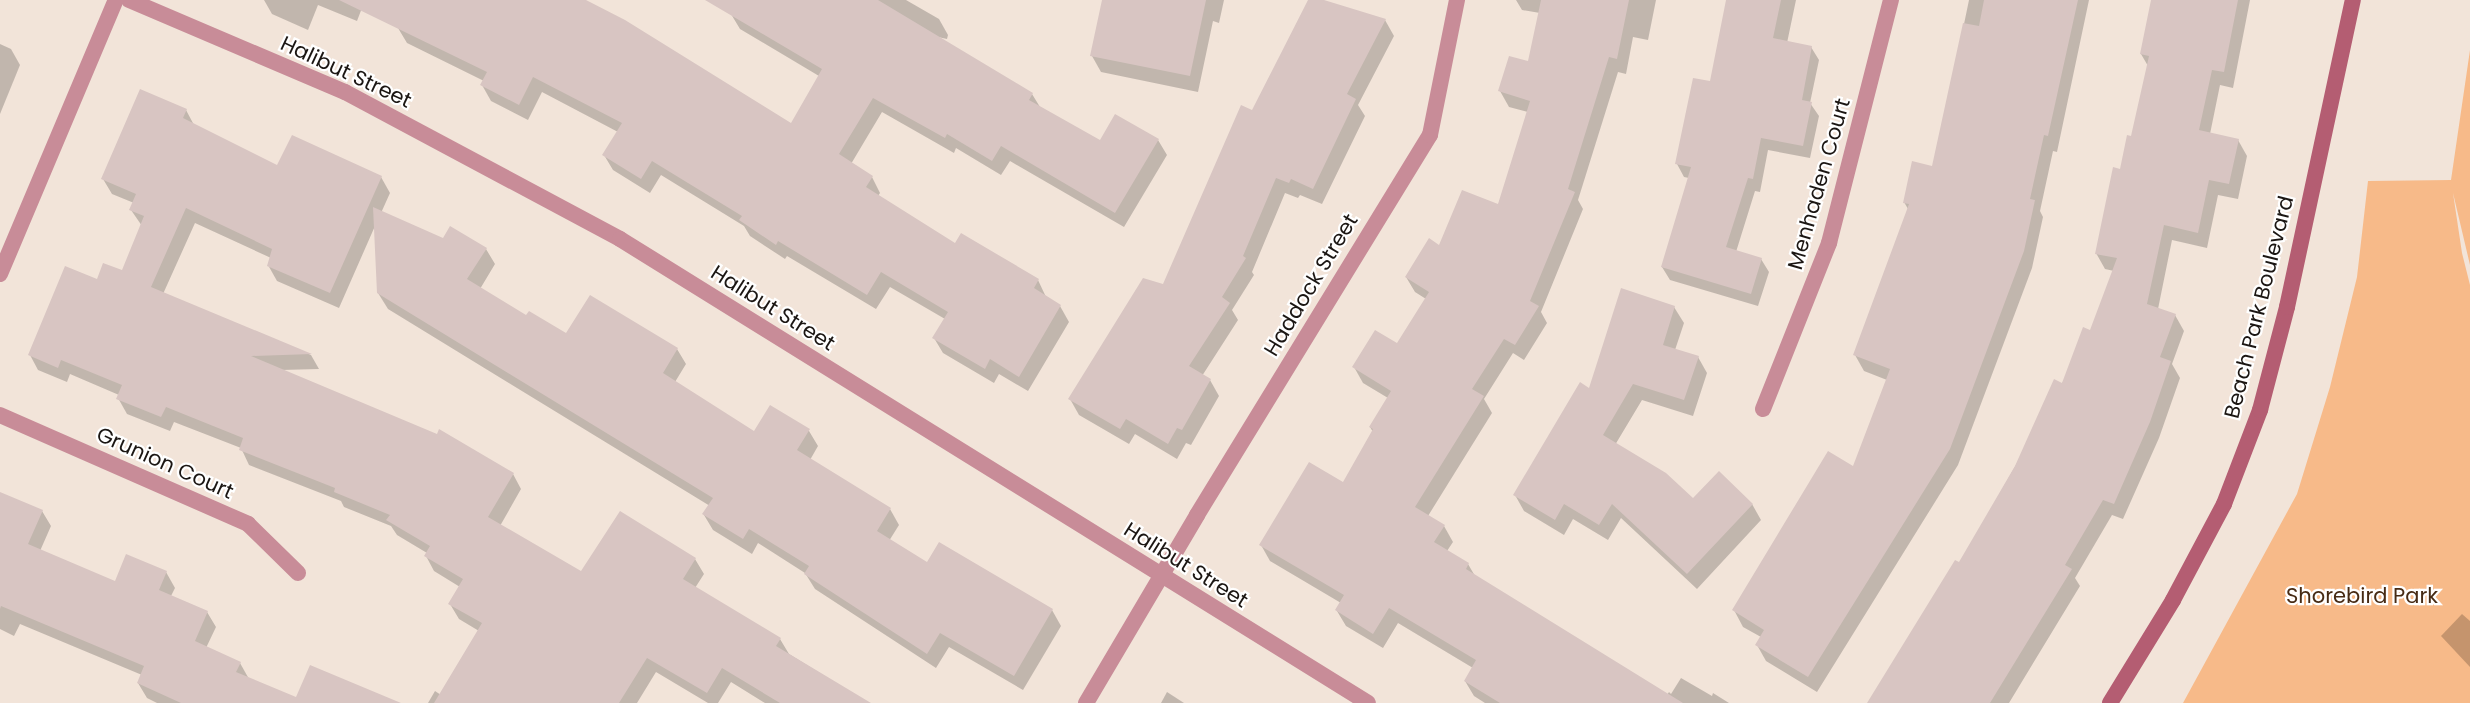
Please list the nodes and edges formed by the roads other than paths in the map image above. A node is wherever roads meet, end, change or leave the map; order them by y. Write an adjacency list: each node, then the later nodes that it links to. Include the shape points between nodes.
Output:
1 (116, 0): 6 (street)
2 (129, 0): 10 (street, Halibut Street, via 345,92 620,239)
3 (1457, 0): 10 (street, Haddock Street, via 1430,135)
4 (1891, 0): 7 (street, Menhaden Court, via 1829,243)
5 (2353, 0): 13 (main road, Beach Park Boulevard, via 2287,307 2260,410 2224,504 2173,600)
6 (0, 274)
7 (1763, 409)
8 (0, 415): 9 (street, Grunion Court, via 248,524)
9 (298, 573)
10 (1160, 576): 11 (street, Haddock Street); 12 (street, Halibut Street)
11 (1086, 703)
12 (1368, 703)
13 (2110, 703)

